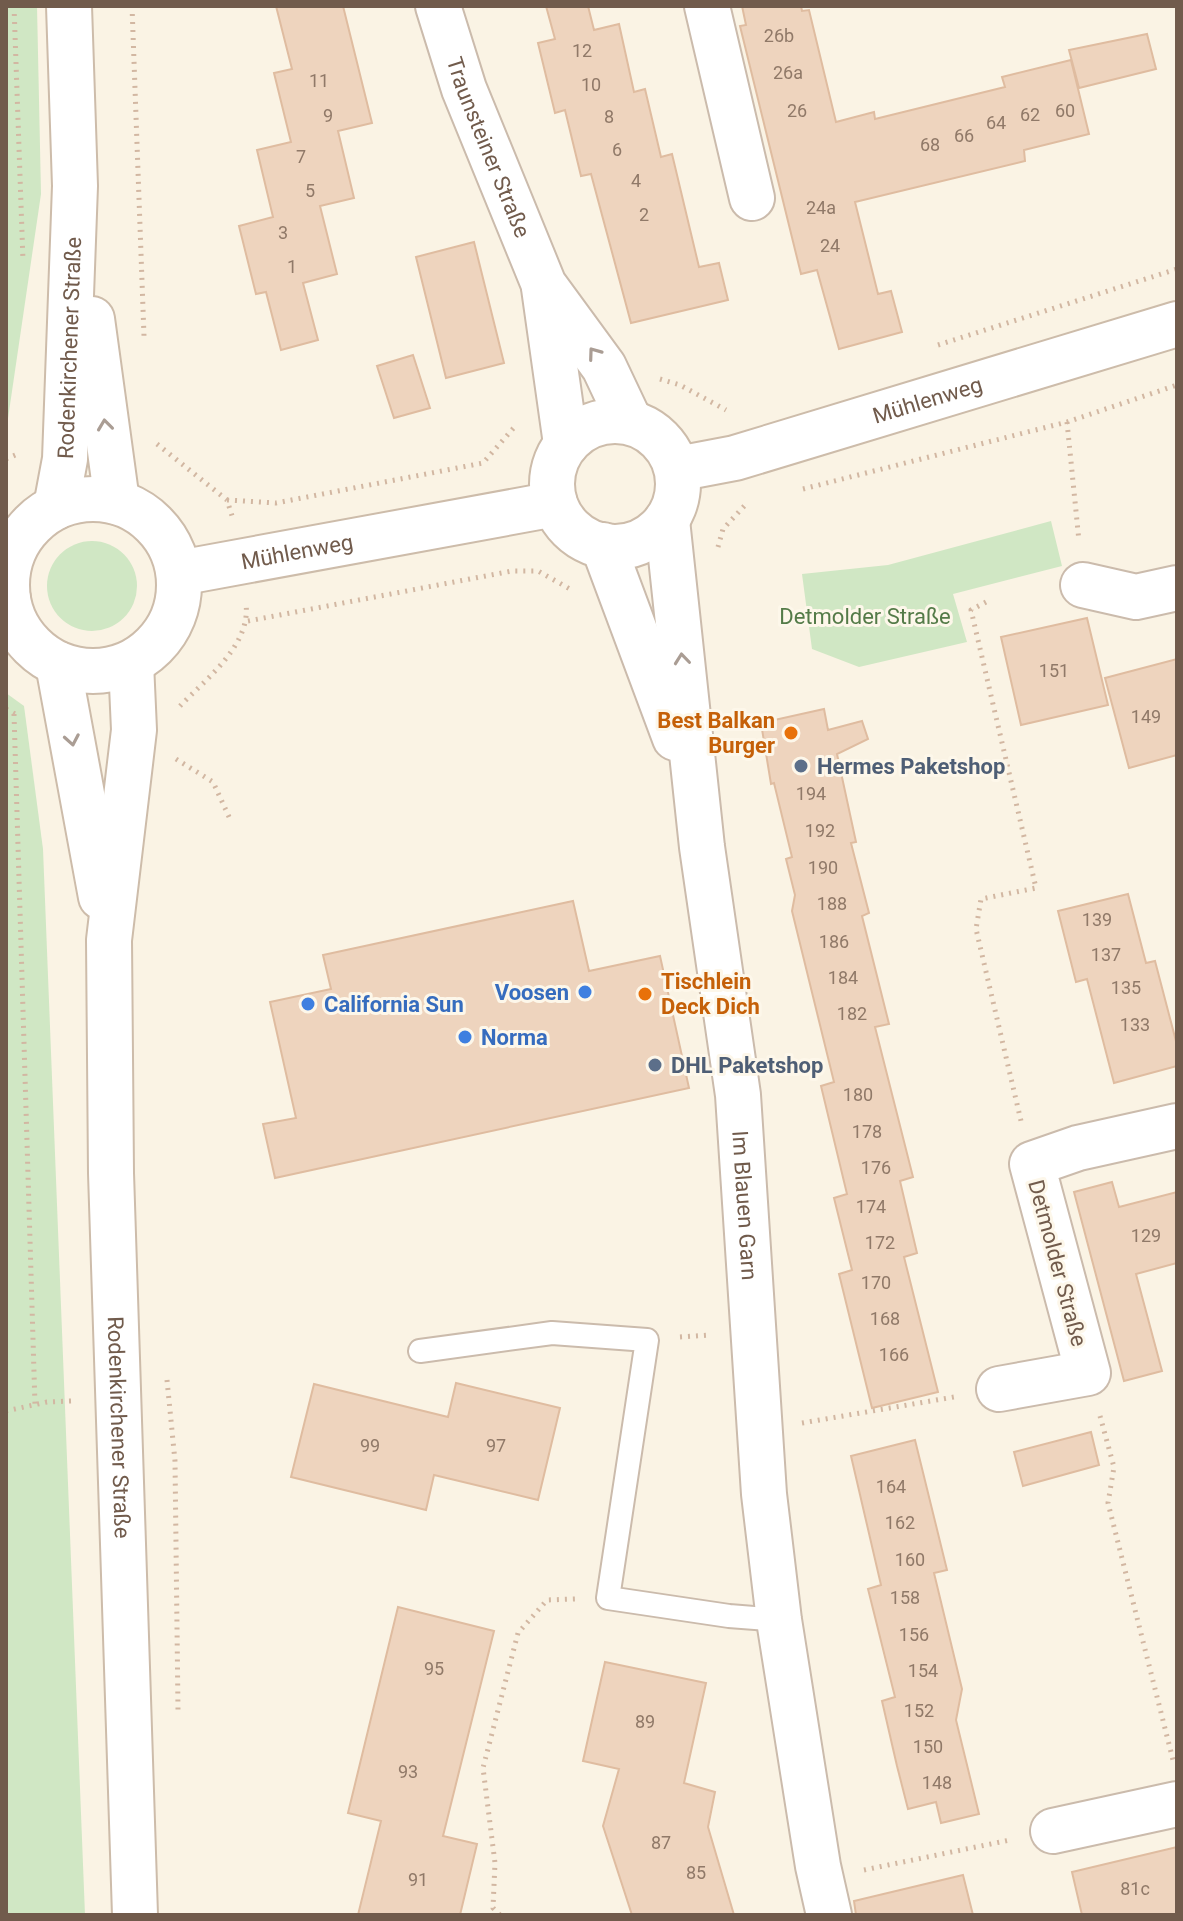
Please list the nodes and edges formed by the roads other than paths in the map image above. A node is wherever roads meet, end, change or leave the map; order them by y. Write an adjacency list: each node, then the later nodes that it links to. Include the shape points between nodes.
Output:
1 (69, 6): 4 (street, Rodenkirchener Straße)
2 (438, 6): 6 (street, Traunsteiner Straße, via 464,89)
3 (707, 6): 5 (street)
4 (75, 186): 11 (street, Rodenkirchener Straße, one-way to 4); 13 (street, Rodenkirchener Straße, via 65,459)
5 (752, 198)
6 (544, 285): 8 (street, Traunsteiner Straße, one-way to 6, via 604,367); 9 (street, Traunsteiner Straße)
7 (1177, 324): 10 (street, Mühlenweg, via 735,458)
8 (630, 422): 9 (street, via 599,423); 10 (street, via 666,445)
9 (566, 444): 12 (street, via 553,473)
10 (677, 469): 14 (street, via 678,495)
11 (117, 502): 13 (street, via 89,499); 16 (street, via 140,513 165,537)
12 (555, 504): 15 (street, via 572,530); 16 (street, Mühlenweg)
13 (56, 507): 19 (street, via 28,528 8,567)
14 (667, 520): 15 (street, via 630,546); 22 (street, Im Blauen Garn, one-way to 14)
15 (603, 545): 22 (street, Im Blauen Garn)
16 (179, 573): 20 (street, via 172,620 149,651)
17 (1083, 585): 18 (street, via 1136,597)
18 (1177, 588)
19 (7, 600): 21 (street, via 26,640)
20 (131, 663): 21 (street, via 84,671); 23 (street, Rodenkirchener Straße, via 134,730)
21 (58, 664): 23 (street, Rodenkirchener Straße, one-way to 23)
22 (696, 792): 27 (street, Im Blauen Garn, via 738,1095 764,1494)
23 (109, 940): 30 (street, Rodenkirchener Straße)
24 (1177, 1126): 26 (street, Detmolder Straße, via 1032,1164 1088,1373)
25 (420, 1351): 27 (lane, via 552,1333 647,1340 608,1598)
26 (999, 1389)
27 (779, 1620): 31 (street, Im Blauen Garn)
28 (1175, 1783): 29 (street)
29 (1053, 1831)
30 (135, 1915)
31 (829, 1915)

